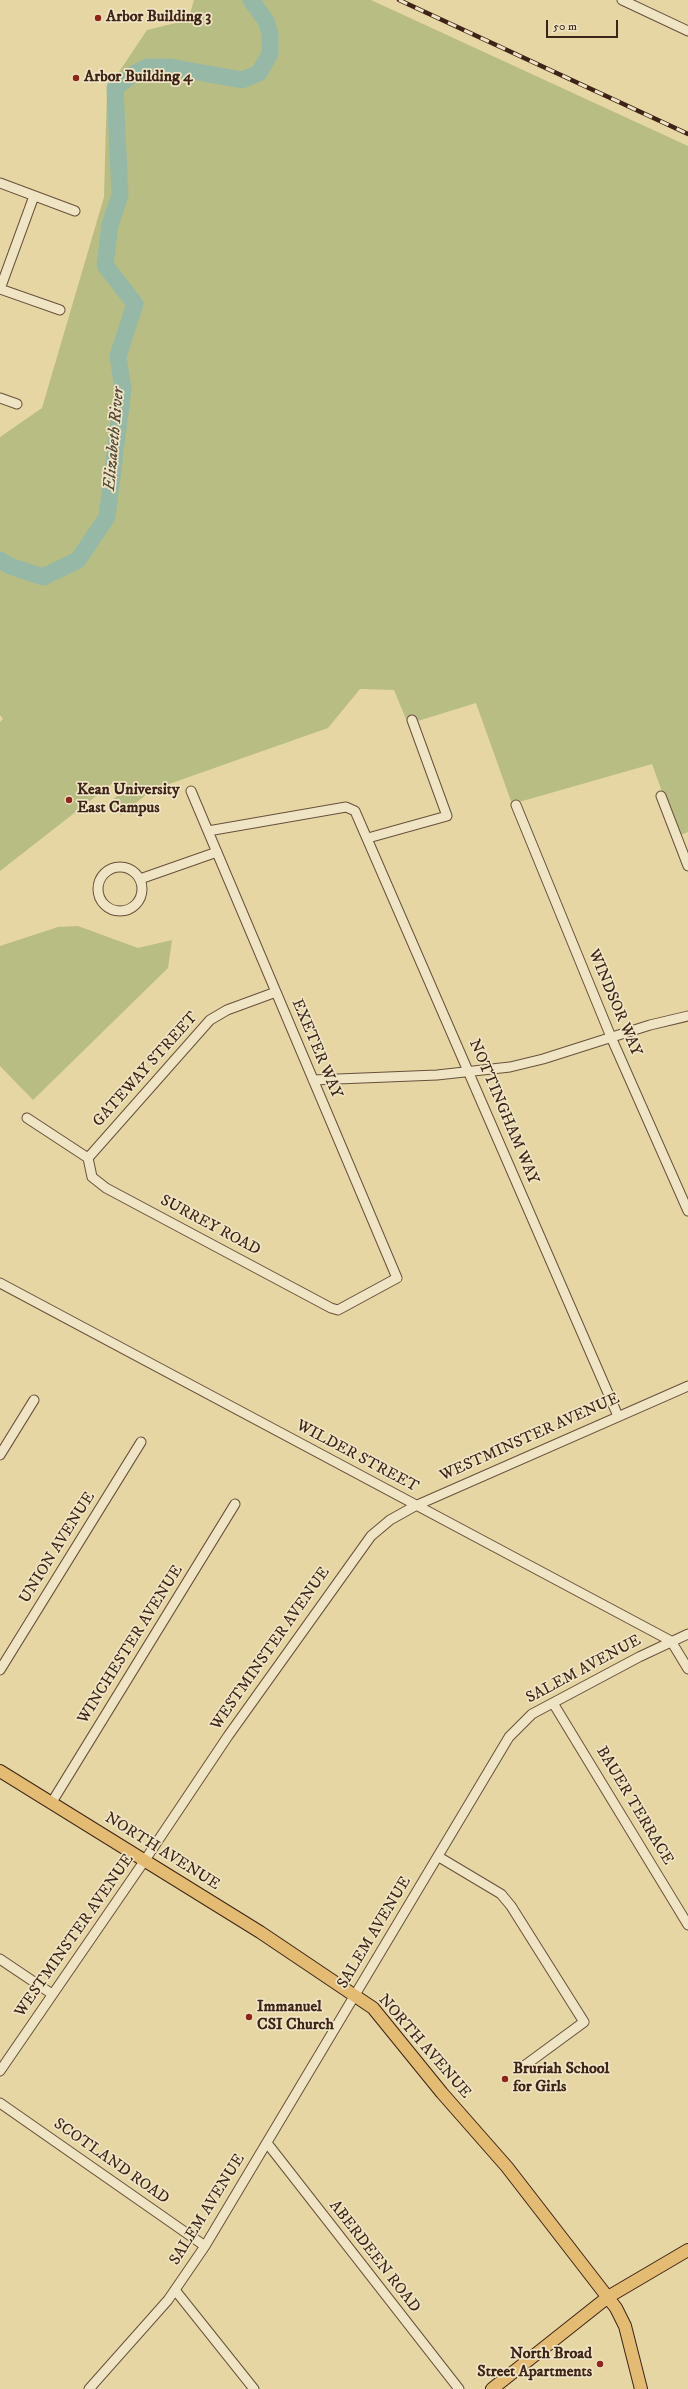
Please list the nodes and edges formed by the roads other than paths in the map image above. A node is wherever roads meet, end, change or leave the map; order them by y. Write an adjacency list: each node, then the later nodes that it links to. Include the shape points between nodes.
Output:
1 (622, 0): 2 (street)
2 (688, 31)
3 (0, 183): 4 (street)
4 (34, 196): 5 (street); 6 (street)
5 (75, 211)
6 (0, 289): 7 (street)
7 (60, 310)
8 (0, 398): 9 (street)
9 (17, 404)
10 (412, 720): 15 (street, via 447,816)
11 (191, 791): 14 (street, EXETER WAY)
12 (661, 796): 17 (street)
13 (516, 805): 21 (street, WINDSOR WAY)
14 (208, 831): 15 (street, NOTTINGHAM WAY, via 346,807 355,811); 16 (street, EXETER WAY)
15 (368, 838): 22 (street, NOTTINGHAM WAY)
16 (217, 852): 18 (street); 19 (street, EXETER WAY)
17 (688, 866)
18 (140, 880): 18 (street, via 130,869 110,869 101,879 98,892 110,908 124,910 140,899)
19 (276, 992): 23 (street, EXETER WAY); 25 (street, GATEWAY STREET, via 227,1010 210,1020)
20 (688, 1016): 21 (street)
21 (611, 1037): 22 (street, via 543,1059 510,1067); 26 (street, WINDSOR WAY)
22 (469, 1072): 23 (street); 31 (street, NOTTINGHAM WAY)
23 (313, 1080): 27 (street, EXETER WAY)
24 (28, 1118): 25 (street)
25 (88, 1158): 27 (street, SURREY ROAD, via 92,1176 106,1188 330,1308 338,1310)
26 (688, 1211)
27 (397, 1278)
28 (0, 1284): 35 (street, WILDER STREET)
29 (688, 1386): 31 (street, WESTMINSTER AVENUE)
30 (34, 1400): 33 (street)
31 (618, 1416): 35 (street, WESTMINSTER AVENUE)
32 (141, 1442): 39 (street, UNION AVENUE)
33 (0, 1455)
34 (235, 1504): 42 (street, WINCHESTER AVENUE)
35 (415, 1506): 37 (street, WILDER STREET); 44 (street, WESTMINSTER AVENUE, via 390,1520 358,1552 228,1736)
36 (688, 1634): 37 (street, SALEM AVENUE)
37 (671, 1641): 38 (street); 40 (street, SALEM AVENUE)
38 (688, 1669)
39 (0, 1670)
40 (553, 1703): 43 (street, SALEM AVENUE, via 532,1714 510,1737); 45 (street, BAUER TERRACE)
41 (0, 1771): 42 (main road, NORTH AVENUE)
42 (52, 1802): 44 (main road, NORTH AVENUE)
43 (439, 1857): 48 (street, SALEM AVENUE); 49 (street, via 501,1894 584,2022)
44 (145, 1860): 47 (street, WESTMINSTER AVENUE); 48 (main road, NORTH AVENUE, via 260,1932)
45 (688, 1925)
46 (0, 1959): 47 (street)
47 (52, 1994): 50 (street, WESTMINSTER AVENUE)
48 (355, 1996): 52 (street, SALEM AVENUE); 56 (main road, NORTH AVENUE, via 373,2008 442,2093 507,2166)
49 (520, 2070)
50 (0, 2071)
51 (0, 2103): 53 (street, SCOTLAND ROAD)
52 (267, 2143): 53 (street, SALEM AVENUE); 59 (street, ABERDEEN ROAD)
53 (205, 2246): 55 (street, SALEM AVENUE)
54 (688, 2250): 56 (main road)
55 (175, 2290): 57 (street, SALEM AVENUE); 58 (street)
56 (608, 2297): 60 (main road); 61 (main road, NORTH AVENUE, via 625,2326)
57 (89, 2389)
58 (254, 2389)
59 (459, 2389)
60 (492, 2389)
61 (641, 2389)

